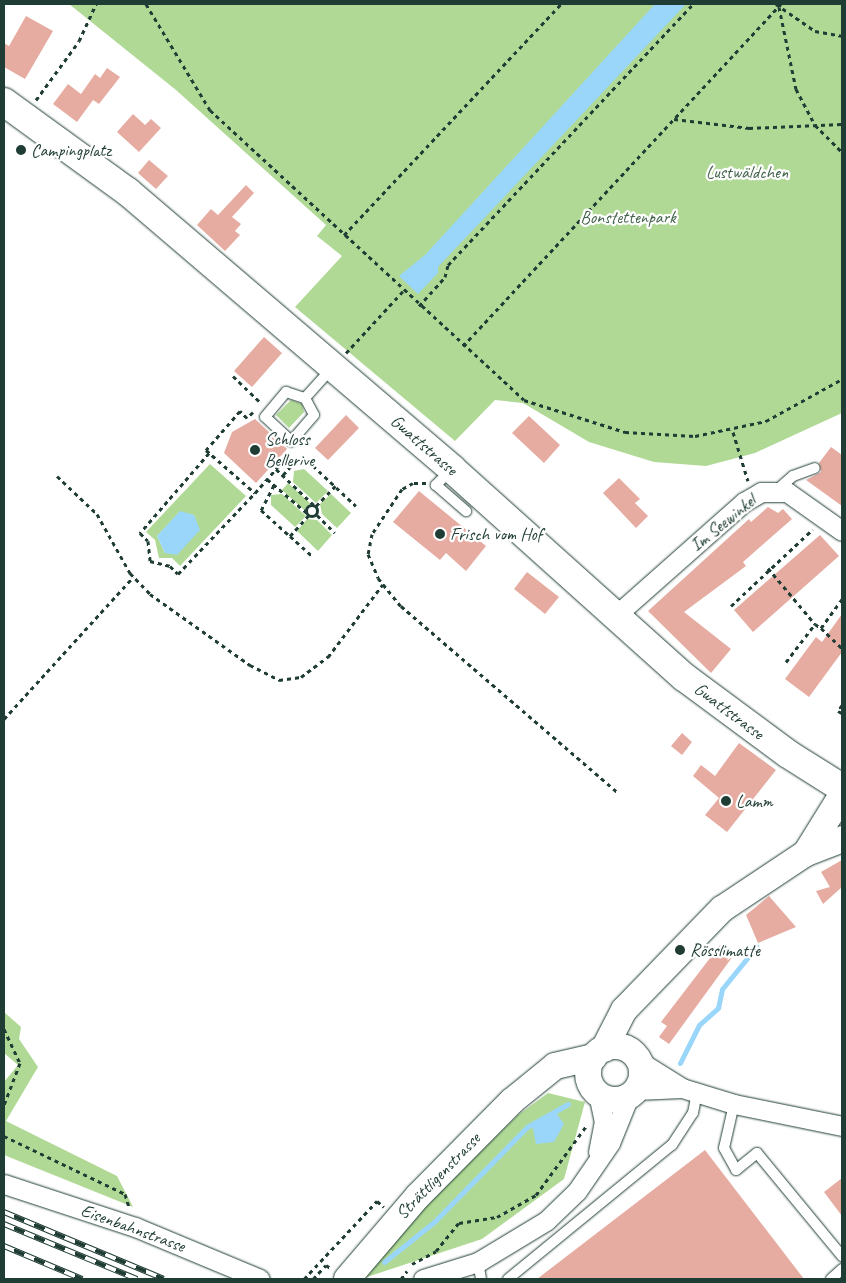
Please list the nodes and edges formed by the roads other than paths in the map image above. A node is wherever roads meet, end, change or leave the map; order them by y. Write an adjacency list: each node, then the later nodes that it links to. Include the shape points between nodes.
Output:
1 (14, 109): 2 (main road, Gwattstrasse, via 121,186)
2 (333, 367): 3 (lane); 5 (main road, Gwattstrasse)
3 (305, 398): 3 (lane, via 314,415 291,441 264,417 286,392)
4 (816, 468): 6 (lane, via 793,476)
5 (444, 477): 7 (lane); 9 (main road, Gwattstrasse)
6 (778, 489): 8 (street, Im Seewinkel); 9 (street, Im Seewinkel, via 752,496)
7 (466, 511)
8 (842, 531)
9 (614, 617): 10 (main road, Gwattstrasse, via 731,714)
10 (842, 788)
11 (842, 795): 13 (main road)
12 (842, 839): 13 (main road)
13 (806, 853): 14 (main road, via 715,915)
14 (638, 998): 15 (main road, via 618,1019); 16 (main road, via 629,1025)
15 (599, 1053): 16 (main road, via 618,1047); 17 (main road, Strättligenstrasse, via 555,1066); 18 (main road, via 588,1074)
16 (635, 1057): 19 (street); 20 (main road, via 642,1076)
17 (536, 1080): 18 (main road); 27 (main road, Strättligenstrasse)
18 (595, 1090): 20 (main road, via 610,1100); 23 (street, via 604,1122)
19 (689, 1090): 20 (street); 21 (street); 31 (lane, via 693,1113 672,1145)
20 (632, 1093): 23 (street, via 610,1142)
21 (734, 1104): 22 (street); 25 (lane, via 724,1148 736,1170 757,1153)
22 (842, 1126)
23 (598, 1156): 28 (street, via 572,1196 546,1221)
24 (4, 1184): 29 (street, Eisenbahnstrasse, via 135,1227)
25 (842, 1256)
26 (842, 1269): 32 (lane)
27 (335, 1270)
28 (480, 1271): 30 (street)
29 (260, 1279)
30 (423, 1279)
31 (508, 1279)
32 (831, 1279)

